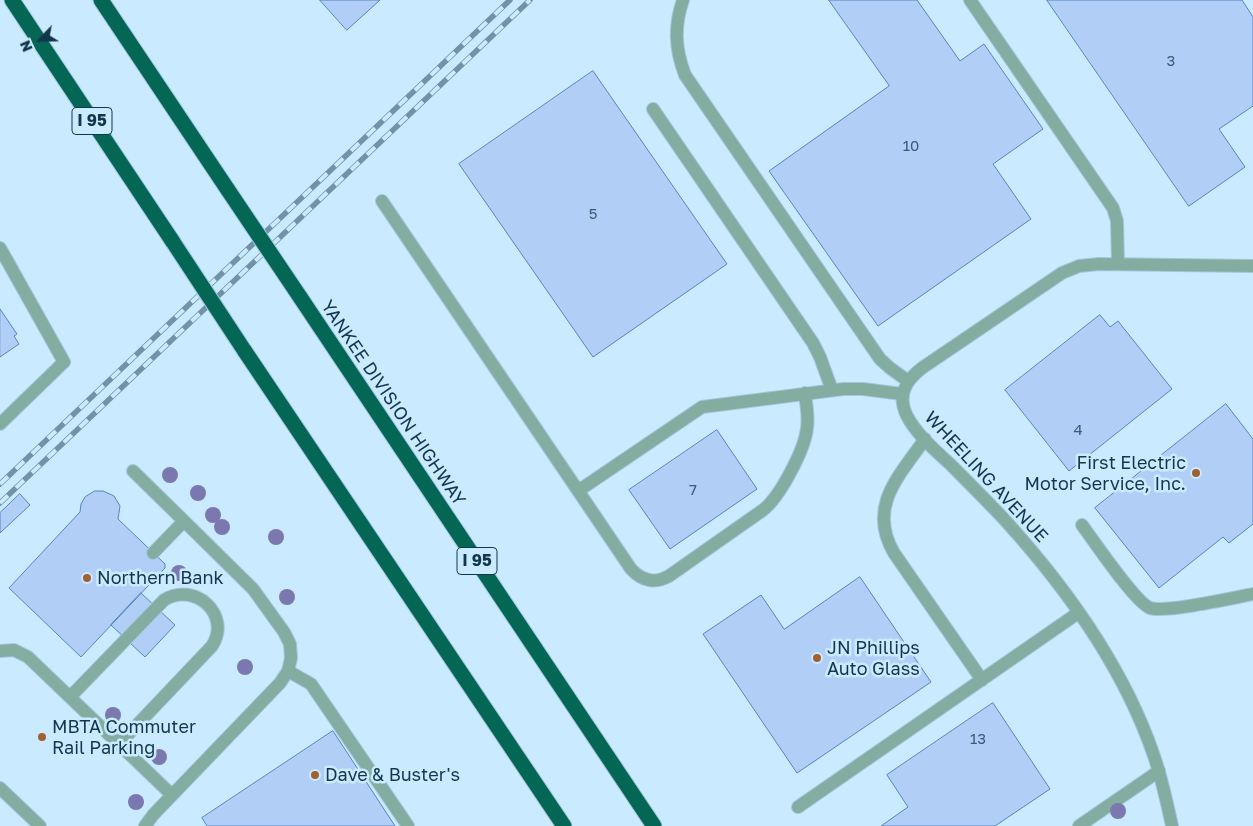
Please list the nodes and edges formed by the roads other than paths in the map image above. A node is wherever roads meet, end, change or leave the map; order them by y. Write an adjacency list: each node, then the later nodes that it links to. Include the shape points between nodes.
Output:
1 (12, 0): 35 (highway, I 95, bridge)
2 (101, 0): 36 (highway, YANKEE DIVISION HIGHWAY / I 95, bridge)
3 (683, 0): 10 (street, via 676,28 676,44 685,75 882,361)
4 (970, 0): 8 (street, via 1113,208 1117,221)
5 (653, 109): 11 (street, via 813,343)
6 (382, 201): 17 (street)
7 (0, 248): 14 (street, via 64,362)
8 (1118, 264): 9 (street); 10 (street, via 1079,266 1062,273 947,350)
9 (1253, 266)
10 (908, 381): 13 (street)
11 (832, 390): 12 (street); 13 (street, via 858,388)
12 (805, 393): 17 (street, via 702,407); 17 (street, via 806,437 774,500 664,579 649,581 635,573)
13 (902, 394): 15 (street, WHEELING AVENUE, via 907,416)
14 (0, 424)
15 (925, 439): 22 (street, WHEELING AVENUE, via 1013,529); 25 (street, via 889,493 883,513 885,534 894,553)
16 (133, 471): 18 (street)
17 (578, 491)
18 (184, 521): 20 (street); 24 (street, via 258,595 284,632 291,651)
19 (1082, 525): 21 (street, via 1136,597 1149,607 1166,609)
20 (153, 554)
21 (1253, 594)
22 (1078, 613): 25 (street); 28 (street, WHEELING AVENUE, via 1123,686)
23 (0, 651): 26 (street, via 14,650 24,654)
24 (288, 671): 30 (street); 34 (street, via 311,684)
25 (982, 680): 31 (street)
26 (70, 697): 27 (street); 27 (street, via 167,598 187,594 208,604 217,626 212,646)
27 (118, 744): 30 (street)
28 (1159, 771): 37 (street); 38 (street, WHEELING AVENUE)
29 (0, 788): 32 (street)
30 (172, 795): 33 (street)
31 (798, 807)
32 (40, 826)
33 (145, 826)
34 (408, 826)
35 (564, 826)
36 (654, 826)
37 (1079, 826)
38 (1172, 826)

